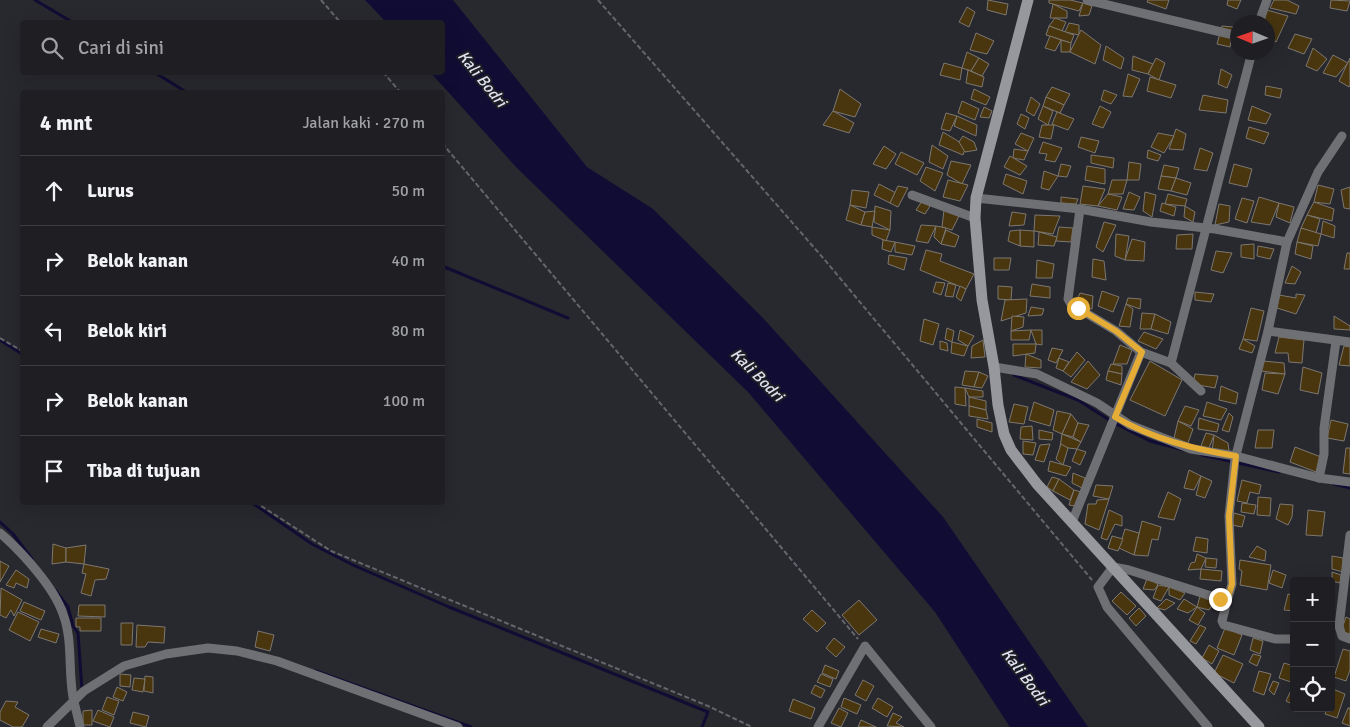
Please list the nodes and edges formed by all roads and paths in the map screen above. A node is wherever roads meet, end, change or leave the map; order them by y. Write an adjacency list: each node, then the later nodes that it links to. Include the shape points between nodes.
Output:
1 (321, 0): 7 (path)
2 (598, 0): 38 (path, via 824,259)
3 (1028, 0): 15 (street)
4 (1087, 0): 8 (street)
5 (1267, 0): 6 (street)
6 (1262, 15)
7 (338, 20)
8 (1230, 34)
9 (1250, 60): 18 (street)
10 (386, 75): 11 (path)
11 (398, 90)
12 (1342, 136): 19 (street, via 1318,172)
13 (445, 147): 42 (path)
14 (912, 195): 17 (street)
15 (985, 198): 16 (street); 17 (street)
16 (1080, 209): 18 (street); 25 (street, via 1068,299)
17 (975, 218): 27 (street, via 982,300)
18 (1207, 229): 19 (street); 26 (street)
19 (1287, 242): 20 (street)
20 (1268, 331): 22 (street); 30 (street)
21 (0, 338): 24 (path)
22 (1336, 341): 23 (street); 31 (street)
23 (1350, 342)
24 (20, 350)
25 (1142, 352): 26 (street); 29 (street)
26 (1171, 363): 28 (street)
27 (994, 367): 29 (street, via 1037,374 1080,394); 34 (street, via 998,405 1011,450)
28 (1201, 391)
29 (1113, 421): 30 (street); 34 (street)
30 (1235, 461): 31 (street); 39 (street, via 1229,516 1232,584)
31 (1319, 478): 32 (street)
32 (1350, 482)
33 (260, 505): 47 (path, via 331,551)
34 (1072, 522): 37 (street)
35 (0, 533): 43 (street, via 29,563 63,613 68,632)
36 (1350, 535): 40 (street, via 1340,626 1342,636)
37 (1113, 568): 38 (street); 39 (street); 51 (street)
38 (1098, 587): 50 (street, via 1107,606)
39 (1227, 601): 41 (street, via 1222,621 1224,626)
40 (1350, 639)
41 (1290, 640)
42 (864, 646): 48 (street); 49 (street)
43 (73, 699): 44 (street); 45 (street); 46 (street, via 124,666 166,654 208,648 277,661)
44 (47, 727)
45 (80, 727)
46 (458, 727)
47 (752, 727)
48 (818, 727)
49 (930, 727)
50 (1208, 727)
51 (1259, 727)

